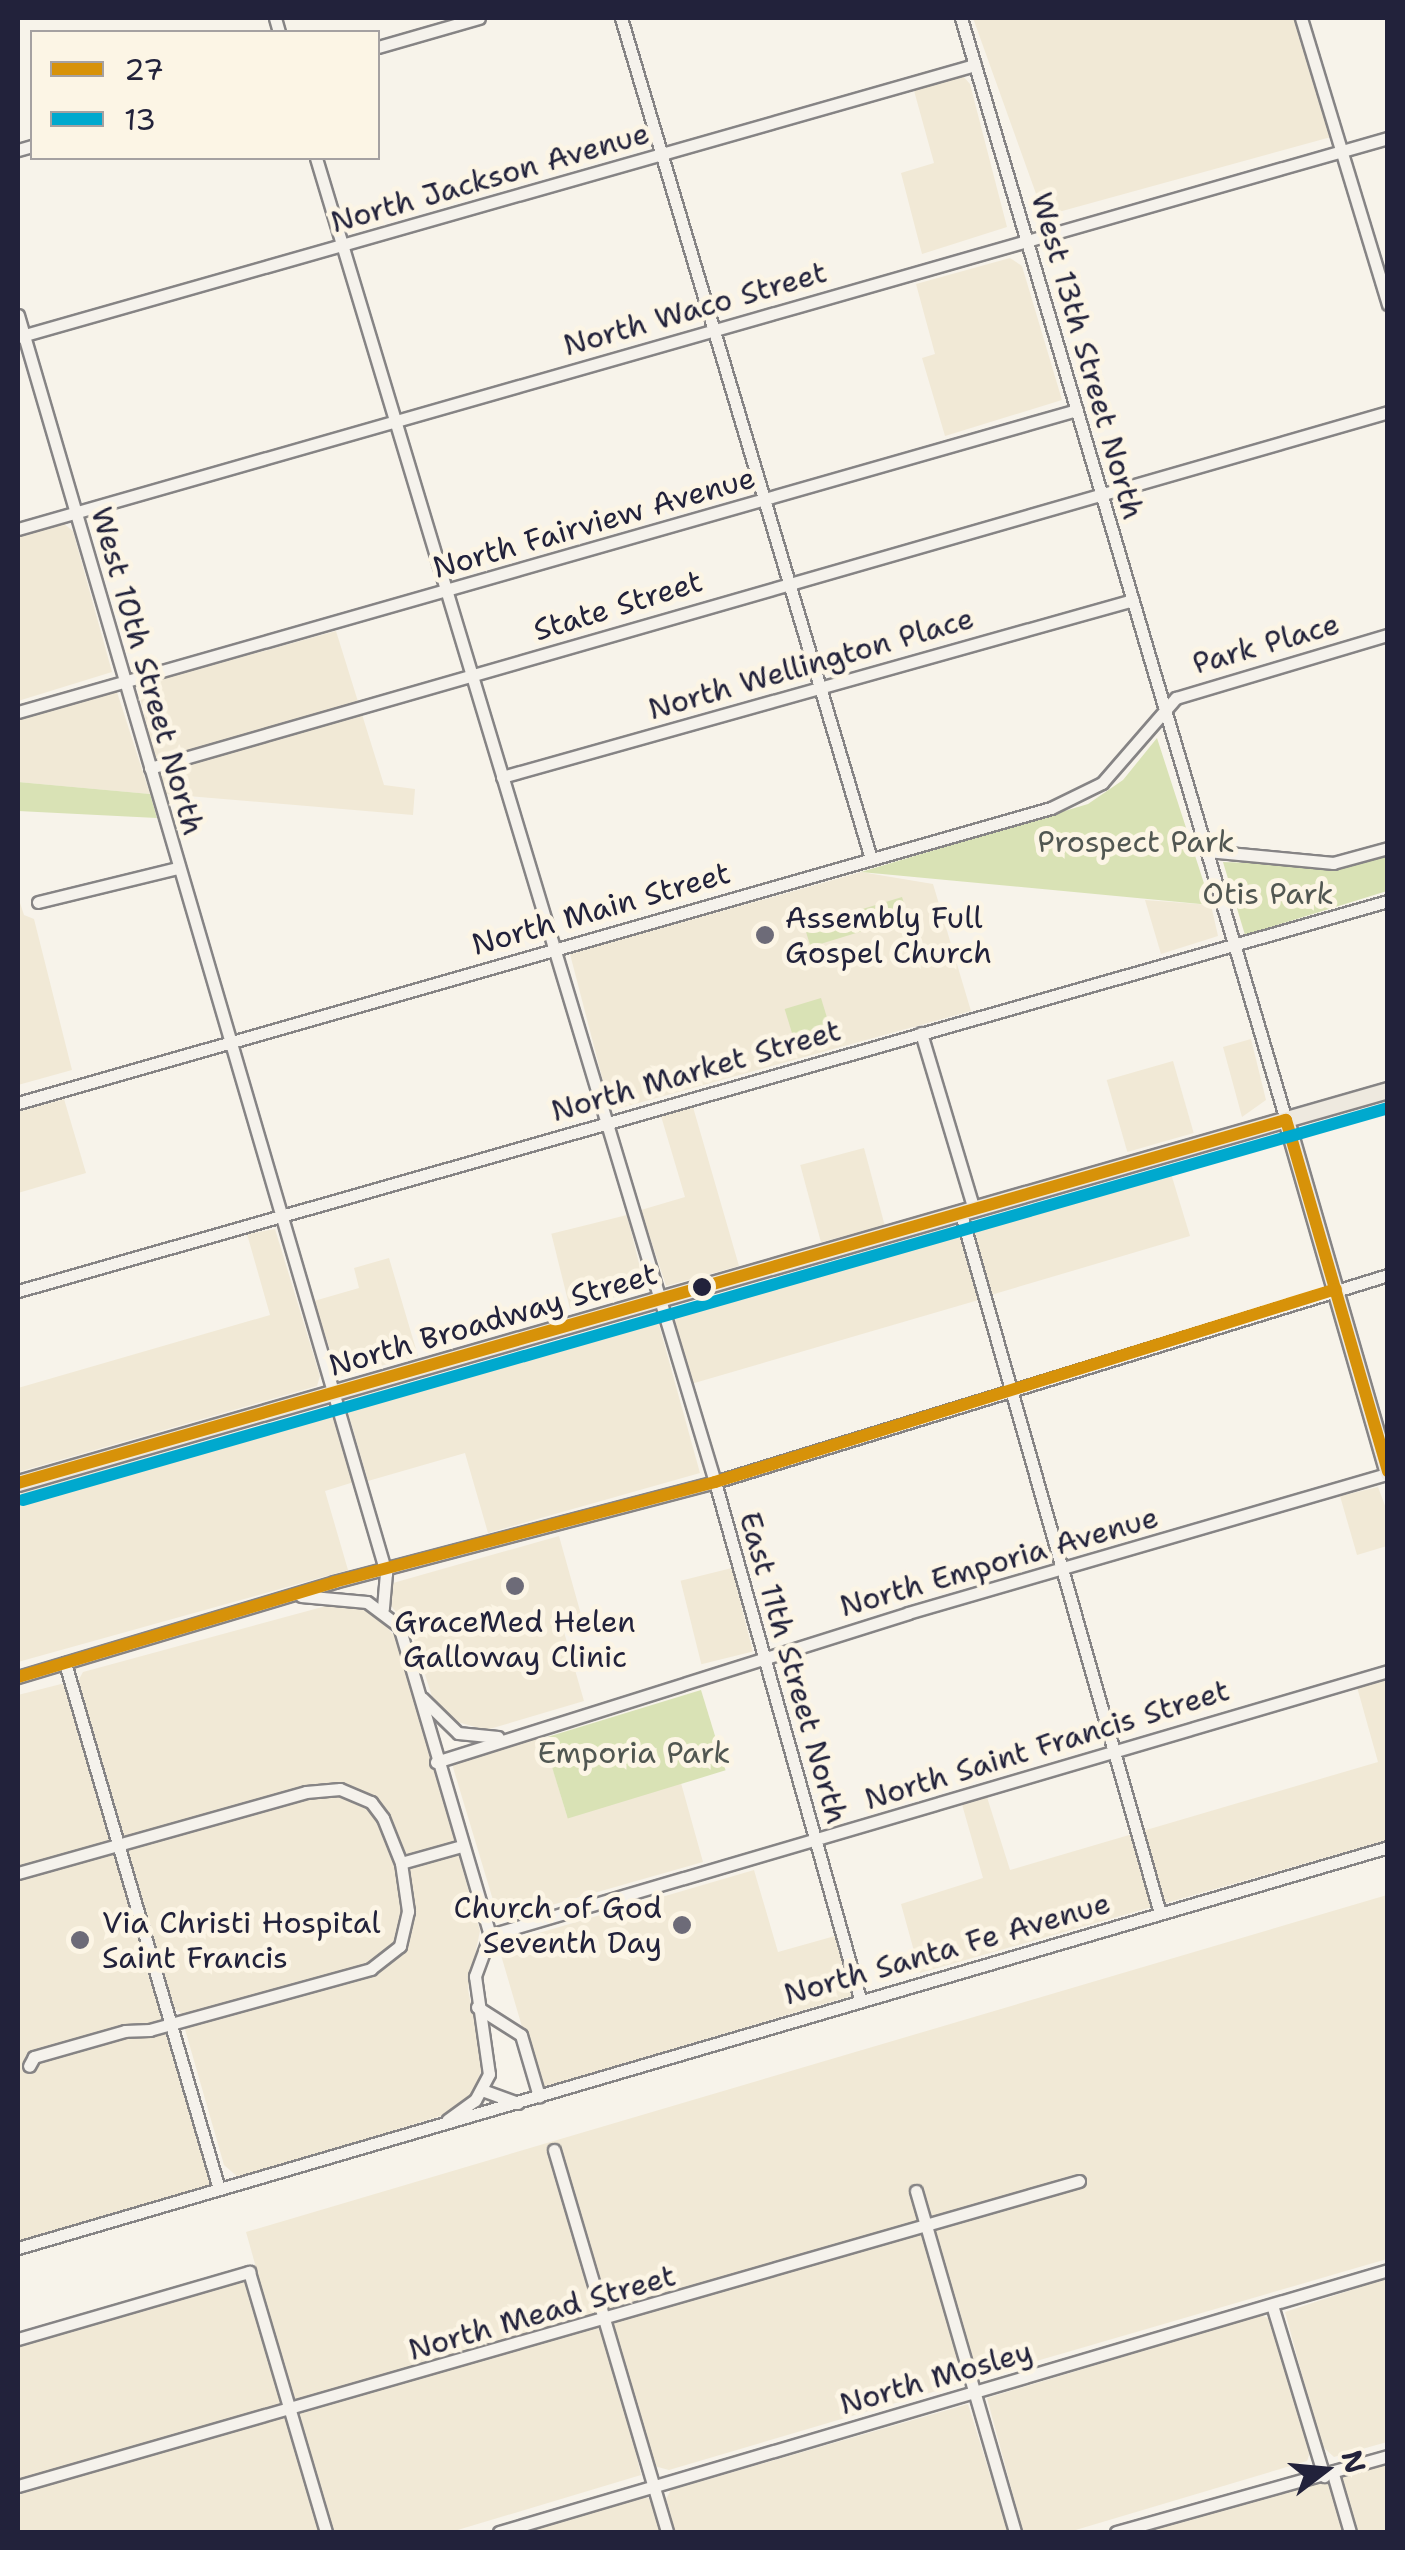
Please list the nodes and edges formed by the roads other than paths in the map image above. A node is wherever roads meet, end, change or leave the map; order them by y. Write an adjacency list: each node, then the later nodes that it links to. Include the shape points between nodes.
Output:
1 (479, 18): 5 (street)
2 (621, 18): 9 (street)
3 (961, 18): 6 (street, West 13th Street North)
4 (1301, 18): 8 (street)
5 (380, 45)
6 (975, 65): 9 (street, North Jackson Avenue); 11 (street, West 13th Street North)
7 (1388, 138): 8 (street, North Waco Street)
8 (1341, 151): 11 (street, North Waco Street); 13 (street)
9 (662, 156): 12 (street, North Jackson Avenue); 15 (street)
10 (317, 160): 12 (street, East 11th Street North)
11 (1027, 240): 15 (street, North Waco Street); 17 (street, West 13th Street North)
12 (342, 246): 16 (street, North Jackson Avenue); 19 (street, East 11th Street North)
13 (1388, 304)
14 (18, 314): 16 (street, West 10th Street North)
15 (714, 329): 19 (street, North Waco Street); 21 (street)
16 (21, 336): 22 (street, West 10th Street North)
17 (1077, 410): 20 (street, West 13th Street North); 21 (street, North Fairview Avenue)
18 (1388, 412): 20 (street)
19 (394, 420): 22 (street, North Waco Street); 25 (street, East 11th Street North)
20 (1102, 494): 24 (street, State Street); 26 (street, West 13th Street North)
21 (766, 500): 24 (street); 25 (street, North Fairview Avenue)
22 (76, 512): 23 (street, North Waco Street); 29 (street, West 10th Street North)
23 (18, 529)
24 (789, 581): 28 (street, State Street); 30 (street)
25 (446, 592): 28 (street, East 11th Street North); 29 (street, North Fairview Avenue)
26 (1133, 600): 30 (street, North Wellington Place); 31 (street, West 13th Street North)
27 (1388, 635): 31 (street, Park Place, via 1187,693)
28 (472, 676): 33 (street, State Street); 34 (street, East 11th Street North)
29 (125, 682): 32 (street, North Fairview Avenue); 33 (street, West 10th Street North)
30 (820, 688): 34 (street, North Wellington Place); 37 (street)
31 (1163, 708): 36 (street, West 13th Street North); 37 (street, North Main Street, via 1115,772 1083,796)
32 (18, 712)
33 (150, 768): 38 (street, West 10th Street North)
34 (502, 776): 42 (street, East 11th Street North)
35 (1388, 848): 36 (street, via 1333,863)
36 (1206, 851): 41 (street, West 13th Street North)
37 (871, 859): 42 (street, North Main Street)
38 (178, 868): 40 (street); 44 (street, West 10th Street North)
39 (1388, 901): 41 (street, North Market Street)
40 (38, 902)
41 (1234, 944): 43 (street, North Market Street); 47 (street, West 13th Street North)
42 (555, 948): 44 (street, North Main Street); 48 (street, East 11th Street North)
43 (921, 1033): 48 (street, North Market Street); 49 (street)
44 (228, 1042): 46 (street, North Main Street); 50 (street, West 10th Street North)
45 (1388, 1090): 47 (main road, North Broadway Street)
46 (18, 1102)
47 (1286, 1120): 49 (main road, North Broadway Street); 52 (main road)
48 (606, 1123): 50 (street, North Market Street); 54 (street, East 11th Street North)
49 (968, 1212): 54 (main road, North Broadway Street); 55 (street)
50 (280, 1216): 53 (street, North Market Street); 56 (street, West 10th Street North)
51 (1388, 1275): 52 (street)
52 (1336, 1289): 55 (street); 57 (main road)
53 (18, 1290)
54 (660, 1301): 56 (main road, North Broadway Street); 58 (street, East 11th Street North)
55 (1013, 1389): 58 (street); 60 (street)
56 (332, 1394): 59 (main road, North Broadway Street); 61 (street, West 10th Street North)
57 (1388, 1474): 60 (street, North Emporia Avenue)
58 (714, 1482): 61 (street); 64 (street, East 11th Street North)
59 (18, 1484)
60 (1063, 1569): 64 (street, North Emporia Avenue); 70 (street)
61 (386, 1573): 62 (street); 63 (street)
62 (297, 1596): 63 (street, via 348,1597); 65 (street)
63 (383, 1610): 68 (street, via 399,1626)
64 (764, 1658): 69 (street, North Emporia Avenue); 72 (street, East 11th Street North)
65 (65, 1663): 67 (street); 73 (street)
66 (1388, 1671): 70 (street, North Saint Francis Street)
67 (18, 1677)
68 (417, 1691): 69 (street, North Emporia Avenue, via 458,1734); 71 (street)
69 (512, 1736): 71 (street, North Emporia Avenue)
70 (1114, 1750): 72 (street, North Saint Francis Street); 78 (street)
71 (436, 1762): 74 (street)
72 (815, 1841): 79 (street, North Saint Francis Street); 80 (street, East 11th Street North)
73 (118, 1844): 76 (street, via 325,1788 371,1802); 77 (street); 82 (street)
74 (462, 1846): 76 (street); 79 (street)
75 (1388, 1848): 78 (street, North Santa Fe Avenue)
76 (401, 1863): 82 (street, via 406,1935 384,1962)
77 (18, 1873)
78 (1160, 1913): 80 (street, North Santa Fe Avenue)
79 (490, 1935): 81 (street, via 476,1976)
80 (860, 1999): 85 (street, North Santa Fe Avenue)
81 (478, 2007): 84 (street, via 488,2046); 85 (street, via 521,2035)
82 (172, 2024): 83 (street, via 34,2057); 90 (street)
83 (28, 2066)
84 (482, 2090): 86 (street); 87 (street)
85 (539, 2096): 86 (street, North Santa Fe Avenue)
86 (522, 2104): 87 (street, North Santa Fe Avenue)
87 (442, 2123): 90 (street, North Santa Fe Avenue)
88 (554, 2150): 96 (street)
89 (1079, 2181): 92 (street, North Mead Street)
90 (219, 2189): 93 (street, North Santa Fe Avenue)
91 (916, 2190): 92 (street)
92 (925, 2224): 96 (street, North Mead Street); 98 (street)
93 (18, 2248)
94 (1388, 2270): 95 (street, North Mosley)
95 (1272, 2305): 98 (street, North Mosley); 101 (street)
96 (604, 2322): 99 (street, North Mead Street); 103 (street)
97 (18, 2339): 99 (street, via 248,2272)
98 (974, 2393): 103 (street, North Mosley); 107 (street)
99 (290, 2411): 102 (street, North Mead Street); 104 (street)
100 (1388, 2456): 101 (street)
101 (1329, 2475): 108 (street); 109 (street)
102 (18, 2486)
103 (654, 2487): 105 (street, North Mosley); 106 (street)
104 (326, 2532)
105 (499, 2532)
106 (668, 2532)
107 (1016, 2532)
108 (1116, 2532)
109 (1350, 2532)

